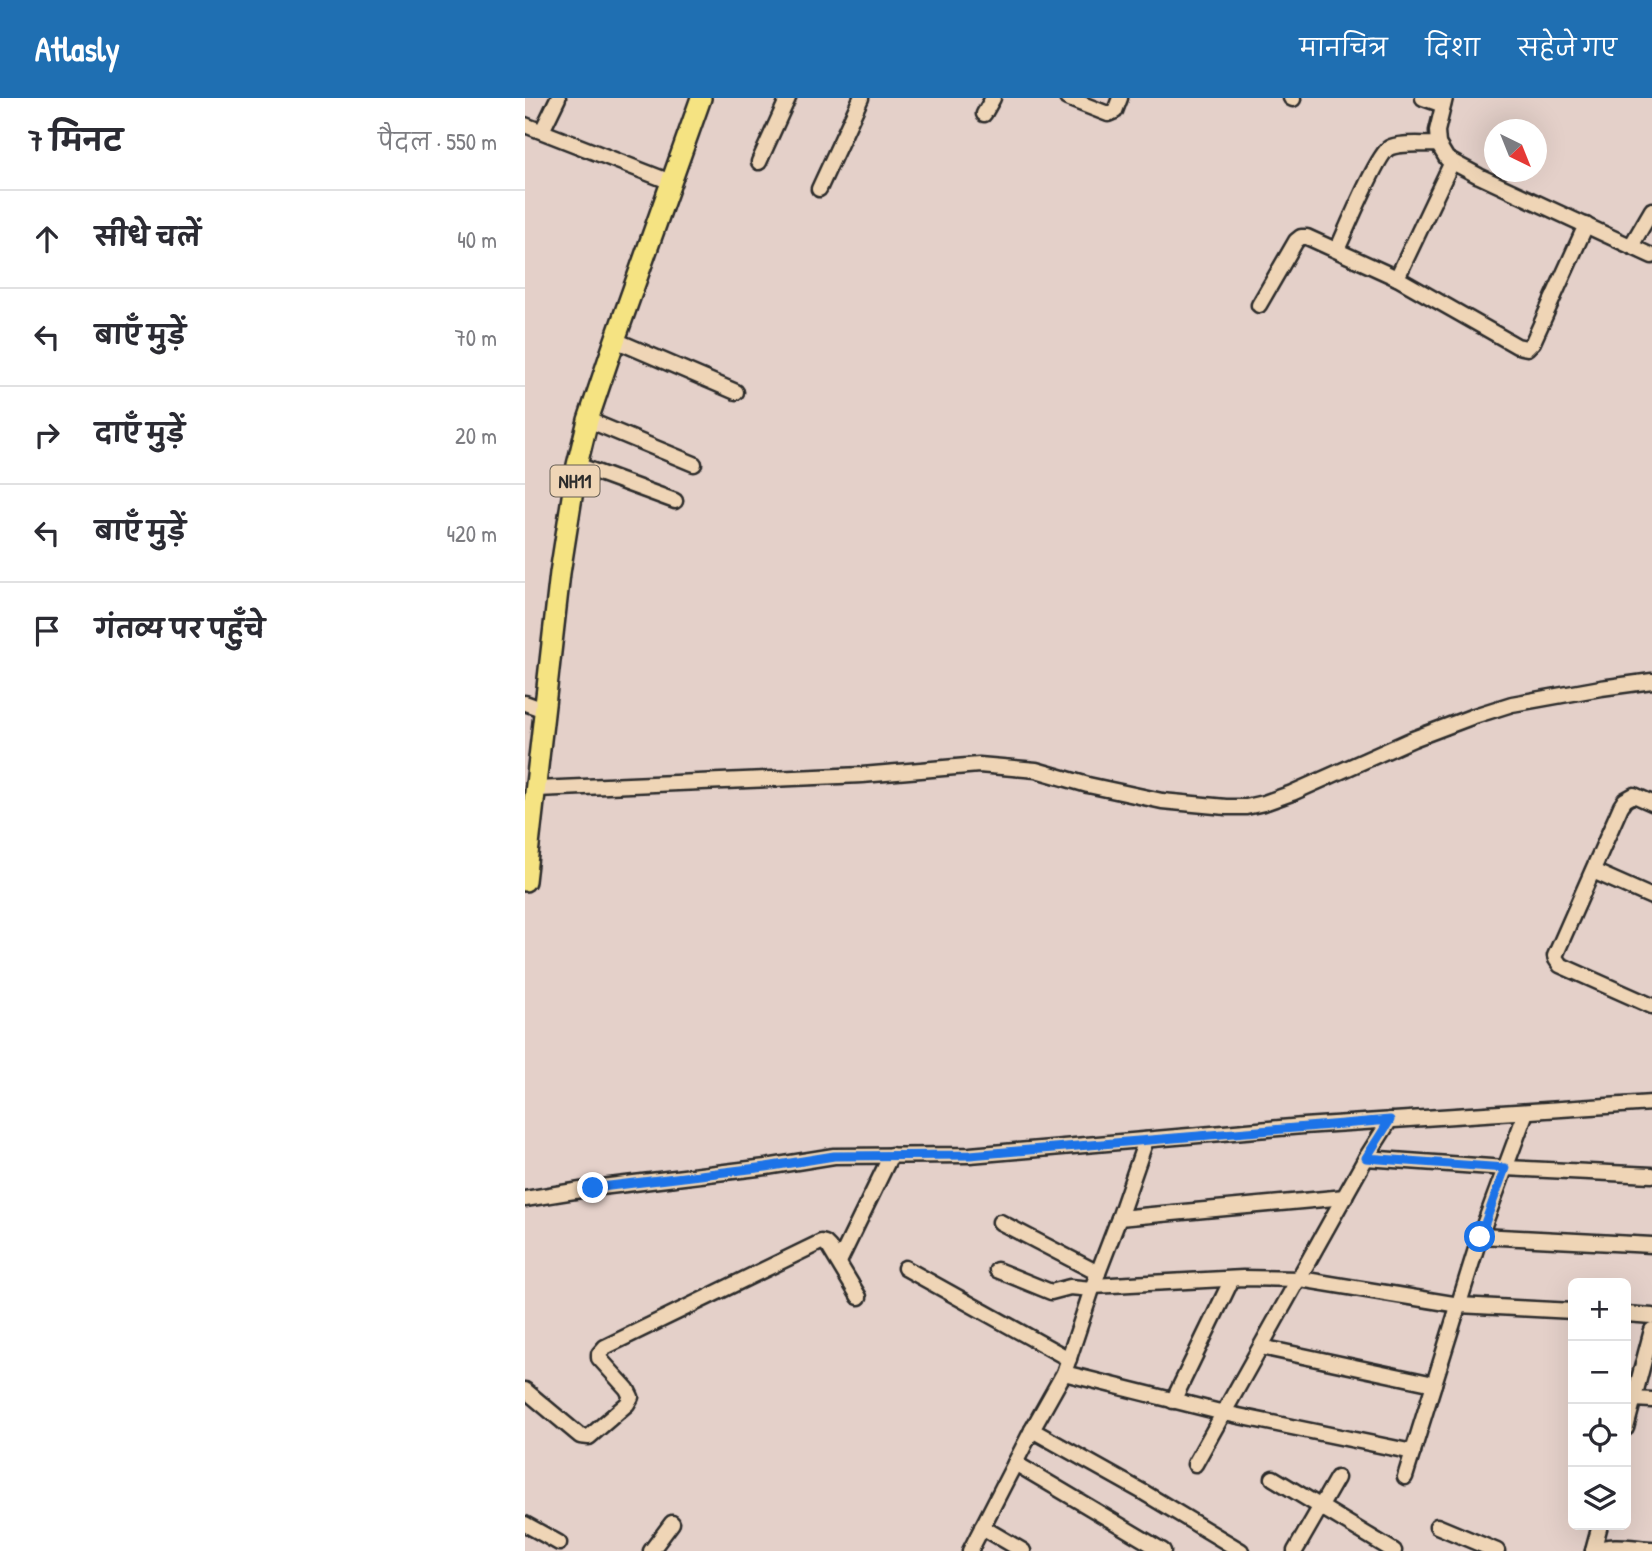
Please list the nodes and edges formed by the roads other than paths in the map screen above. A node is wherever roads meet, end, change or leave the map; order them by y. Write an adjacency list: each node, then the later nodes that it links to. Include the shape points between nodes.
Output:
1 (558, 98): 12 (street)
2 (701, 98): 16 (highway, NH11)
3 (788, 98): 14 (street)
4 (861, 98): 17 (street)
5 (993, 98): 10 (street)
6 (1067, 98): 7 (street, via 1108,114)
7 (1120, 98)
8 (1423, 98): 9 (street)
9 (1444, 102): 13 (street)
10 (985, 114)
11 (525, 125): 12 (street)
12 (542, 131): 16 (street)
13 (1437, 144): 15 (street); 21 (street, via 1395,145 1385,150)
14 (759, 162)
15 (1452, 162): 19 (street); 23 (street)
16 (671, 181): 25 (highway, NH11)
17 (819, 189)
18 (1652, 210): 20 (street)
19 (1586, 225): 20 (street); 23 (street, via 1527,348)
20 (1630, 246): 22 (street)
21 (1337, 250): 23 (street); 24 (street, via 1307,237 1298,239)
22 (1652, 256)
23 (1397, 278)
24 (1259, 305)
25 (615, 340): 26 (street); 27 (highway, NH11)
26 (736, 392)
27 (589, 420): 28 (street); 29 (highway, NH11)
28 (695, 464)
29 (577, 465): 30 (street); 33 (highway, NH11)
30 (675, 501)
31 (1652, 681): 34 (street, via 1512,704 1473,716 1292,793 1246,807 1162,801 1036,770 979,765)
32 (525, 703): 33 (street)
33 (544, 710): 34 (highway, NH11)
34 (532, 799): 37 (highway, NH11)
35 (1652, 803): 36 (street, via 1634,795 1625,800)
36 (1593, 871): 38 (street); 39 (street, via 1556,952 1557,962)
37 (525, 881)
38 (1652, 897)
39 (1652, 1006)
40 (1652, 1103): 41 (street)
41 (1526, 1112): 42 (street); 46 (street)
42 (1390, 1120): 43 (street); 45 (street)
43 (1146, 1140): 44 (street, via 970,1155); 50 (street)
44 (891, 1155): 49 (street, via 834,1156); 54 (street)
45 (1366, 1158): 46 (street); 48 (street)
46 (1505, 1168): 47 (street); 52 (street)
47 (1652, 1175)
48 (1345, 1197): 50 (street); 58 (street)
49 (525, 1199)
50 (1119, 1218): 59 (street)
51 (1000, 1222): 59 (street)
52 (1480, 1237): 53 (street); 61 (street)
53 (1652, 1245)
54 (839, 1262): 60 (street); 69 (street, via 827,1244 818,1243 605,1347 599,1359 631,1396 589,1437 576,1433)
55 (905, 1268): 67 (street)
56 (997, 1270): 59 (street, via 1052,1292)
57 (1232, 1279): 58 (street); 59 (street); 72 (street)
58 (1300, 1279): 61 (street); 66 (street)
59 (1094, 1283): 67 (street)
60 (859, 1297)
61 (1459, 1305): 62 (street); 68 (street)
62 (1568, 1311)
63 (1631, 1314): 64 (street)
64 (1652, 1316)
65 (1652, 1330): 70 (street)
66 (1261, 1347): 68 (street); 74 (street)
67 (1067, 1366): 72 (street); 75 (street)
68 (1434, 1384): 76 (street)
69 (525, 1390)
70 (1633, 1399): 71 (street); 73 (street)
71 (1652, 1400)
72 (1173, 1401): 74 (street)
73 (1631, 1407)
74 (1224, 1413): 76 (street); 78 (street)
75 (1032, 1430): 77 (street); 94 (street)
76 (1413, 1452): 81 (street)
77 (1015, 1463): 85 (street); 93 (street)
78 (1195, 1464)
79 (1273, 1478): 82 (street)
80 (1337, 1478): 82 (street)
81 (1405, 1478)
82 (1320, 1507): 95 (street); 96 (street)
83 (672, 1523): 90 (street)
84 (525, 1524): 88 (street)
85 (982, 1527): 91 (street); 92 (street)
86 (1437, 1527): 97 (street)
87 (1599, 1530): 98 (street)
88 (559, 1543)
89 (1652, 1549): 98 (street)
90 (651, 1551)
91 (970, 1551)
92 (1023, 1551)
93 (1163, 1551)
94 (1241, 1551)
95 (1295, 1551)
96 (1394, 1551)
97 (1497, 1551)
98 (1593, 1551)

